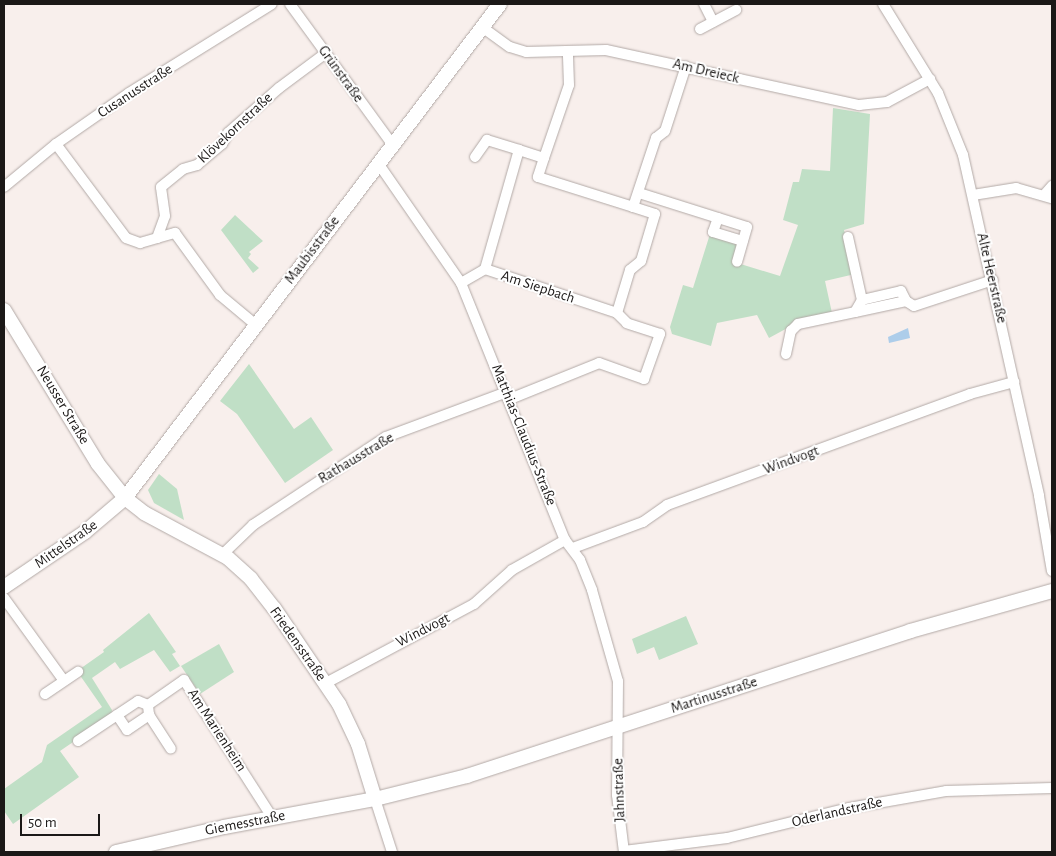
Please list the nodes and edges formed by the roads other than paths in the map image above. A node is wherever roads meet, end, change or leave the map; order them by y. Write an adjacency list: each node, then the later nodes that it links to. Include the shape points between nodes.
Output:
1 (272, 4): 14 (street, Cusanusstraße, via 129,93)
2 (290, 4): 11 (street, Grünstraße)
3 (500, 4): 8 (main road, Maubisstraße)
4 (704, 4): 7 (street)
5 (883, 4): 13 (street, Alte Heerstraße)
6 (736, 10): 7 (street)
7 (713, 22): 9 (street)
8 (482, 27): 10 (street, Am Dreieck, via 510,47 526,52); 15 (main road, Maubisstraße)
9 (700, 29)
10 (568, 52): 12 (street, Am Dreieck, via 606,50); 18 (street, via 569,85)
11 (326, 53): 15 (street, Grünstraße); 29 (street, Klövekornstraße, via 279,88 228,133 222,144 198,165 183,169 161,187 165,216)
12 (686, 66): 13 (street, Am Dreieck, via 858,105 887,102); 21 (street, via 666,131 656,138)
13 (930, 79): 23 (street, Alte Heerstraße, via 956,134)
14 (56, 144): 20 (street, Cusanusstraße); 29 (street, via 126,238 140,243)
15 (392, 144): 19 (main road, Maubisstraße)
16 (519, 150): 17 (street, via 487,140); 18 (street); 32 (street)
17 (475, 157)
18 (544, 158): 25 (street, via 538,177)
19 (378, 163): 34 (street, Matthias-Claudius-Straße); 40 (main road, Maubisstraße)
20 (4, 187)
21 (639, 193): 24 (street); 25 (street)
22 (1050, 193): 23 (street, via 1016,188)
23 (973, 195): 33 (street, Alte Heerstraße)
24 (660, 201): 26 (street); 27 (street)
25 (633, 207): 26 (street)
26 (655, 214): 39 (street, via 641,261 630,270)
27 (718, 218): 30 (street, via 747,227); 30 (street, via 713,232)
28 (848, 237): 35 (street)
29 (157, 238): 40 (street, via 175,233 220,295)
30 (743, 241): 31 (street)
31 (738, 262)
32 (485, 269): 34 (street, Am Siepbach); 39 (street, Am Siepbach)
33 (993, 280): 36 (street, via 914,306); 42 (street, Alte Heerstraße)
34 (461, 283): 43 (street, Matthias-Claudius-Straße)
35 (862, 300): 36 (street, via 900,291); 38 (street)
36 (906, 301): 38 (street)
37 (4, 310): 44 (main road, Neusser Straße, via 98,464)
38 (855, 312): 41 (street, via 798,324 791,331)
39 (617, 313): 43 (street, Am Siepbach, via 627,323 660,334 644,378 599,363)
40 (256, 325): 44 (main road, Maubisstraße)
41 (786, 354)
42 (1014, 382): 46 (street, Windvogt, via 970,394 667,505 643,522); 48 (street, Alte Heerstraße)
43 (508, 396): 45 (street, Matthias-Claudius-Straße); 47 (street, Rathausstraße, via 386,437 253,525)
44 (126, 498): 47 (main road, Friedensstraße, via 166,526); 49 (main road, Mittelstraße, via 86,532)
45 (565, 540): 46 (street, Matthias-Claudius-Straße); 54 (street, Windvogt, via 512,570 474,604)
46 (573, 548): 58 (street, Matthias-Claudius-Straße, via 592,590 611,650 618,681)
47 (223, 554): 54 (main road, Friedensstraße, via 257,586)
48 (1052, 571)
49 (4, 587)
50 (1052, 592): 58 (main road, Martinusstraße, via 910,631)
51 (4, 598): 53 (street)
52 (78, 672): 53 (street)
53 (64, 681): 55 (street)
54 (326, 683): 62 (main road, Friedensstraße, via 358,744)
55 (45, 694)
56 (148, 710): 57 (street, Am Marienheim, via 138,701); 57 (street, Am Marienheim, via 127,730); 60 (street); 63 (street, Am Marienheim, via 184,680)
57 (117, 715): 59 (street, Am Marienheim)
58 (618, 727): 62 (main road, Martinusstraße, via 503,766); 66 (street, Jahnstraße, via 617,795)
59 (78, 741)
60 (171, 749)
61 (1052, 788): 66 (street, Oderlandstraße, via 946,791 849,808 727,838)
62 (375, 799): 63 (main road, Giemesstraße); 65 (street, Friedensstraße)
63 (272, 817): 64 (main road, Giemesstraße)
64 (116, 852)
65 (392, 852)
66 (624, 852)

